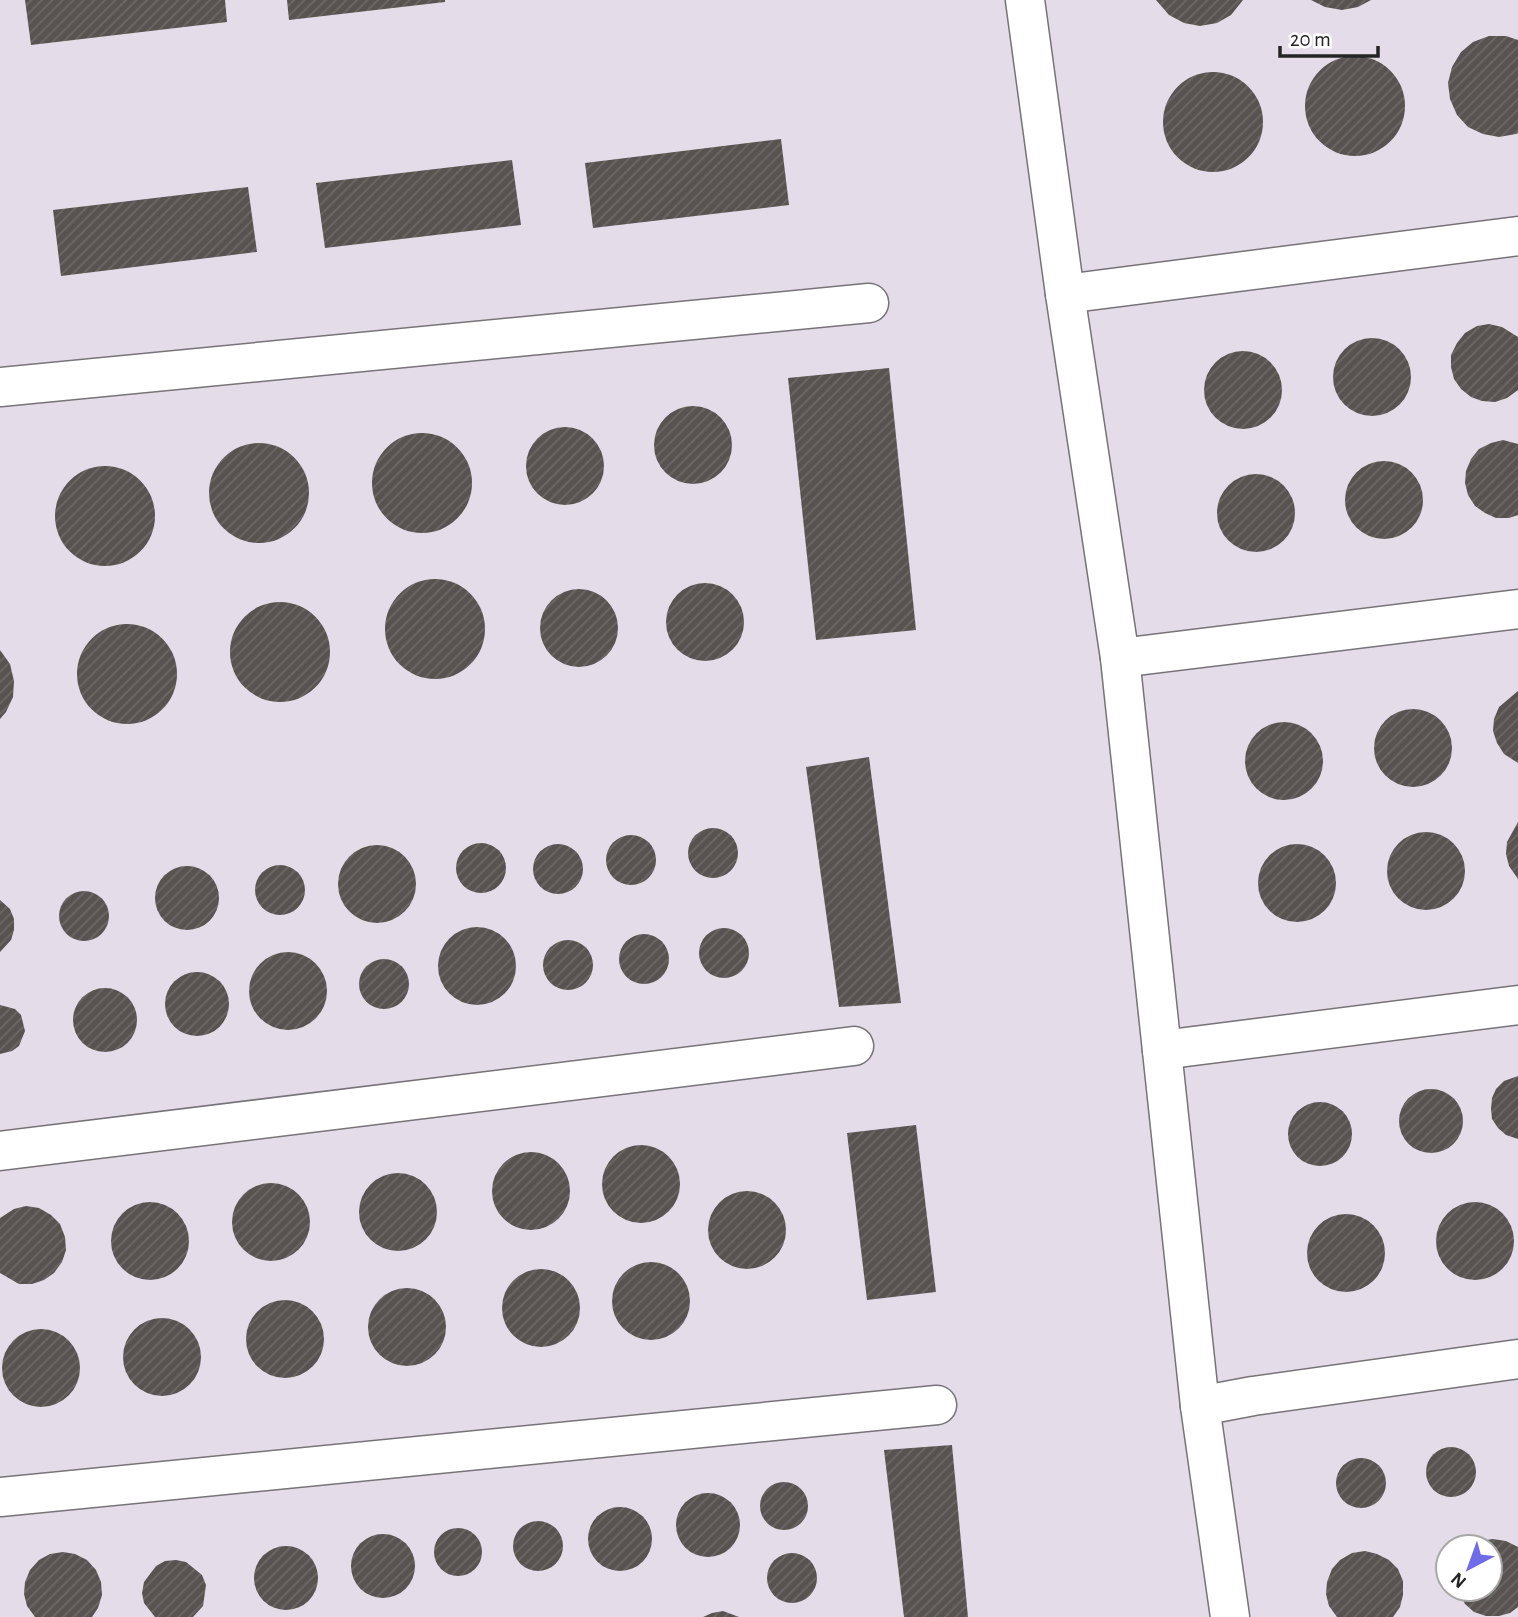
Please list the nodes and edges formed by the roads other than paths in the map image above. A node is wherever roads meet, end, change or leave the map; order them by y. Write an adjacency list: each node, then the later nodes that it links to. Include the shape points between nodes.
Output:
1 (1026, 0): 3 (street)
2 (1518, 236): 3 (street)
3 (1065, 294): 7 (street)
4 (869, 303): 5 (street)
5 (0, 387)
6 (1518, 609): 7 (street)
7 (1120, 658): 10 (street)
8 (1518, 1005): 10 (street)
9 (854, 1046): 11 (street)
10 (1162, 1050): 14 (street)
11 (0, 1151)
12 (1518, 1359): 14 (street)
13 (937, 1405): 15 (street)
14 (1200, 1405): 16 (street)
15 (0, 1497)
16 (1230, 1617)

